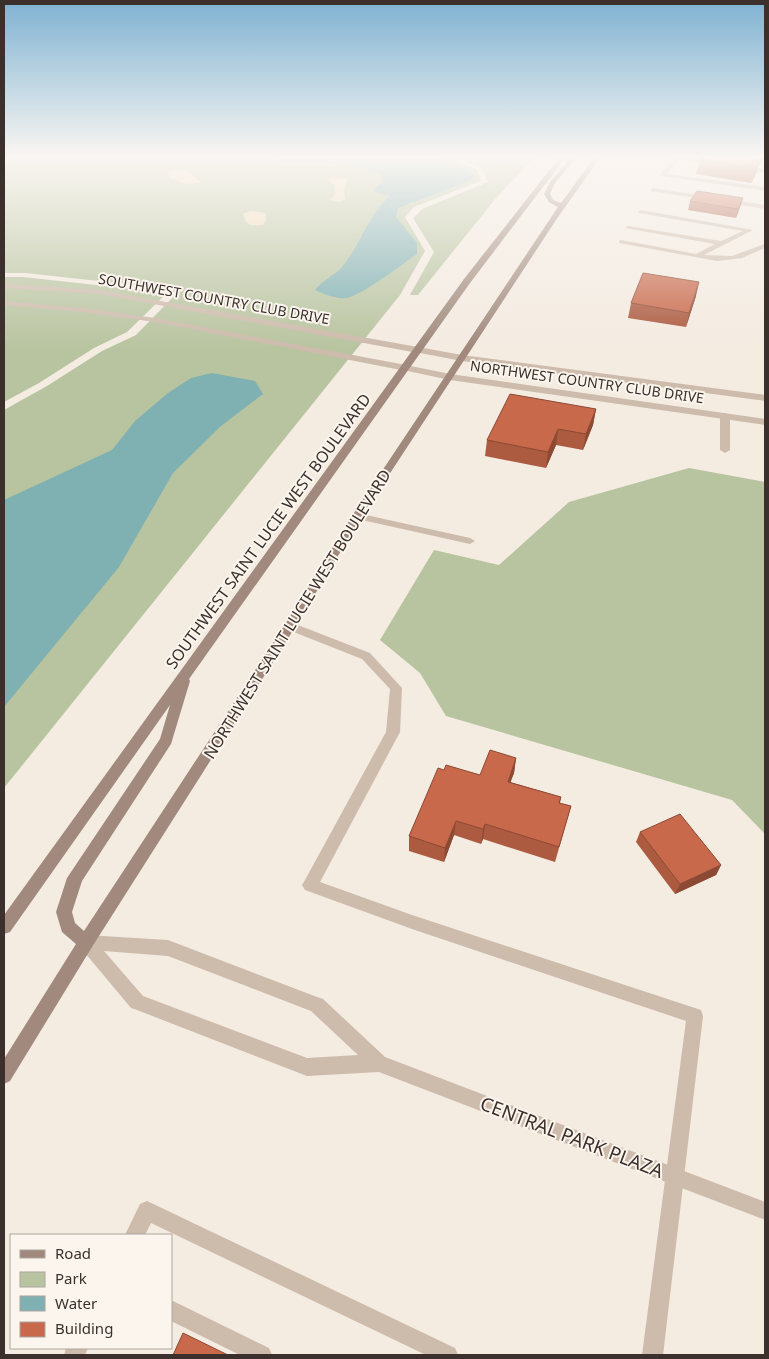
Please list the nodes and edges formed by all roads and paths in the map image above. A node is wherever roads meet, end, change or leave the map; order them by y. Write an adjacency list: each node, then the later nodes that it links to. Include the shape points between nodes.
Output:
1 (513, 221): 11 (main road, SOUTHWEST SAINT LUCIE WEST BOULEVARD)
2 (552, 221): 12 (main road, NORTHWEST SAINT LUCIE WEST BOULEVARD)
3 (698, 221): 6 (street, via 750,230)
4 (628, 228): 6 (street)
5 (621, 242): 8 (street)
6 (722, 243): 8 (street)
7 (765, 246): 8 (street, via 730,260)
8 (696, 256)
9 (4, 286): 11 (street, SOUTHWEST COUNTRY CLUB DRIVE, via 99,292)
10 (4, 303): 13 (street, SOUTHWEST COUNTRY CLUB DRIVE, via 155,320)
11 (418, 350): 12 (street, NORTHWEST COUNTRY CLUB DRIVE); 13 (main road, SOUTHWEST SAINT LUCIE WEST BOULEVARD)
12 (462, 358): 14 (main road, NORTHWEST SAINT LUCIE WEST BOULEVARD); 15 (street, NORTHWEST COUNTRY CLUB DRIVE)
13 (406, 368): 14 (street, NORTHWEST COUNTRY CLUB DRIVE); 22 (main road, SOUTHWEST SAINT LUCIE WEST BOULEVARD)
14 (450, 377): 16 (street, NORTHWEST COUNTRY CLUB DRIVE); 19 (main road, NORTHWEST SAINT LUCIE WEST BOULEVARD)
15 (765, 398)
16 (725, 416): 17 (street, NORTHWEST COUNTRY CLUB DRIVE); 18 (street)
17 (765, 422)
18 (725, 450)
19 (357, 516): 20 (street); 21 (main road, NORTHWEST SAINT LUCIE WEST BOULEVARD)
20 (470, 541)
21 (290, 626): 24 (main road, NORTHWEST SAINT LUCIE WEST BOULEVARD); 27 (street, via 366,656 396,688 393,732 310,885 695,1016)
22 (187, 672): 23 (main road, SOUTHWEST SAINT LUCIE WEST BOULEVARD); 24 (main road, via 166,740 75,878 64,912 68,927)
23 (4, 927)
24 (86, 942): 25 (street, CENTRAL PARK PLAZA, via 168,948 317,1005); 25 (street, CENTRAL PARK PLAZA, via 136,1002 307,1067); 26 (main road, NORTHWEST SAINT LUCIE WEST BOULEVARD)
25 (379, 1063): 27 (street, CENTRAL PARK PLAZA)
26 (4, 1075)
27 (674, 1175): 28 (street, CENTRAL PARK PLAZA); 33 (street)
28 (765, 1211)
29 (136, 1234): 32 (street, via 147,1211)
30 (172, 1310): 31 (street)
31 (262, 1355)
32 (448, 1355)
33 (653, 1355)

